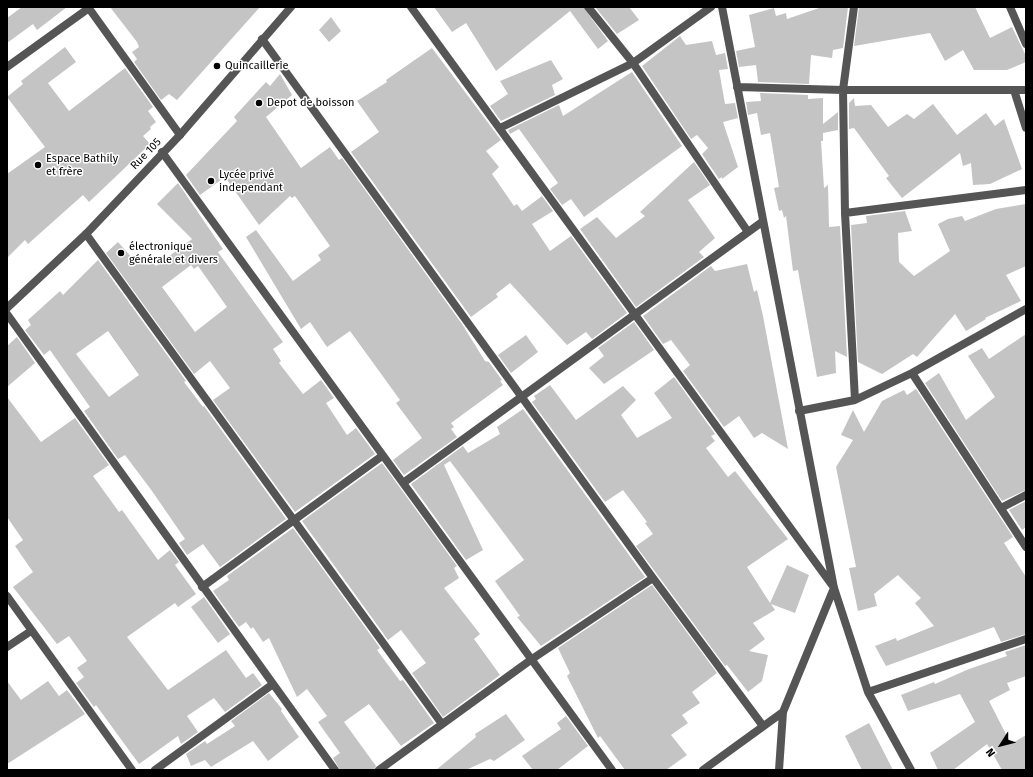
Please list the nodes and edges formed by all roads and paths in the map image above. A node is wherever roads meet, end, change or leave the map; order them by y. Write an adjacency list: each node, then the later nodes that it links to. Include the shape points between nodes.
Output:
1 (291, 7): 9 (street, Rue 105)
2 (411, 7): 17 (street)
3 (588, 7): 11 (street)
4 (711, 7): 11 (street)
5 (722, 7): 13 (street)
6 (854, 7): 14 (street)
7 (1010, 7): 10 (street)
8 (88, 8): 12 (street); 19 (street)
9 (262, 39): 19 (street, Rue 105); 31 (street)
10 (1026, 44)
11 (633, 63): 17 (street); 24 (street)
12 (7, 67)
13 (737, 88): 14 (street); 23 (street)
14 (843, 90): 15 (street); 22 (street)
15 (1014, 90): 16 (street); 18 (street)
16 (1026, 90)
17 (500, 128): 29 (street)
18 (1026, 128)
19 (180, 135): 20 (street, Rue 105)
20 (162, 152): 25 (street, Rue 105); 34 (street)
21 (1026, 190): 22 (street)
22 (845, 214): 32 (street)
23 (762, 222): 24 (street); 33 (street)
24 (748, 232): 29 (street)
25 (86, 234): 26 (street, Rue 105); 38 (street)
26 (7, 308)
27 (1026, 309): 30 (street)
28 (7, 314): 41 (street)
29 (635, 314): 31 (street); 42 (street)
30 (912, 373): 32 (street); 37 (street)
31 (522, 396): 35 (street); 40 (street)
32 (855, 400): 33 (street)
33 (799, 411): 42 (street)
34 (382, 456): 35 (street); 38 (street)
35 (403, 483): 47 (street)
36 (1026, 495): 37 (street)
37 (1000, 508): 39 (street)
38 (293, 520): 41 (street); 51 (street)
39 (1026, 547)
40 (653, 578): 47 (street); 52 (street)
41 (202, 587): 48 (street)
42 (834, 588): 49 (street); 50 (street)
43 (7, 596): 44 (street)
44 (31, 631): 46 (street); 53 (street)
45 (1026, 639): 49 (street)
46 (7, 647)
47 (532, 659): 51 (street); 57 (street)
48 (274, 684): 54 (street); 55 (street)
49 (868, 692): 60 (street)
50 (783, 712): 52 (street); 59 (street)
51 (442, 724): 56 (street)
52 (763, 726): 58 (street)
53 (132, 770)
54 (155, 770)
55 (335, 770)
56 (379, 770)
57 (612, 770)
58 (703, 770)
59 (779, 770)
60 (911, 770)

